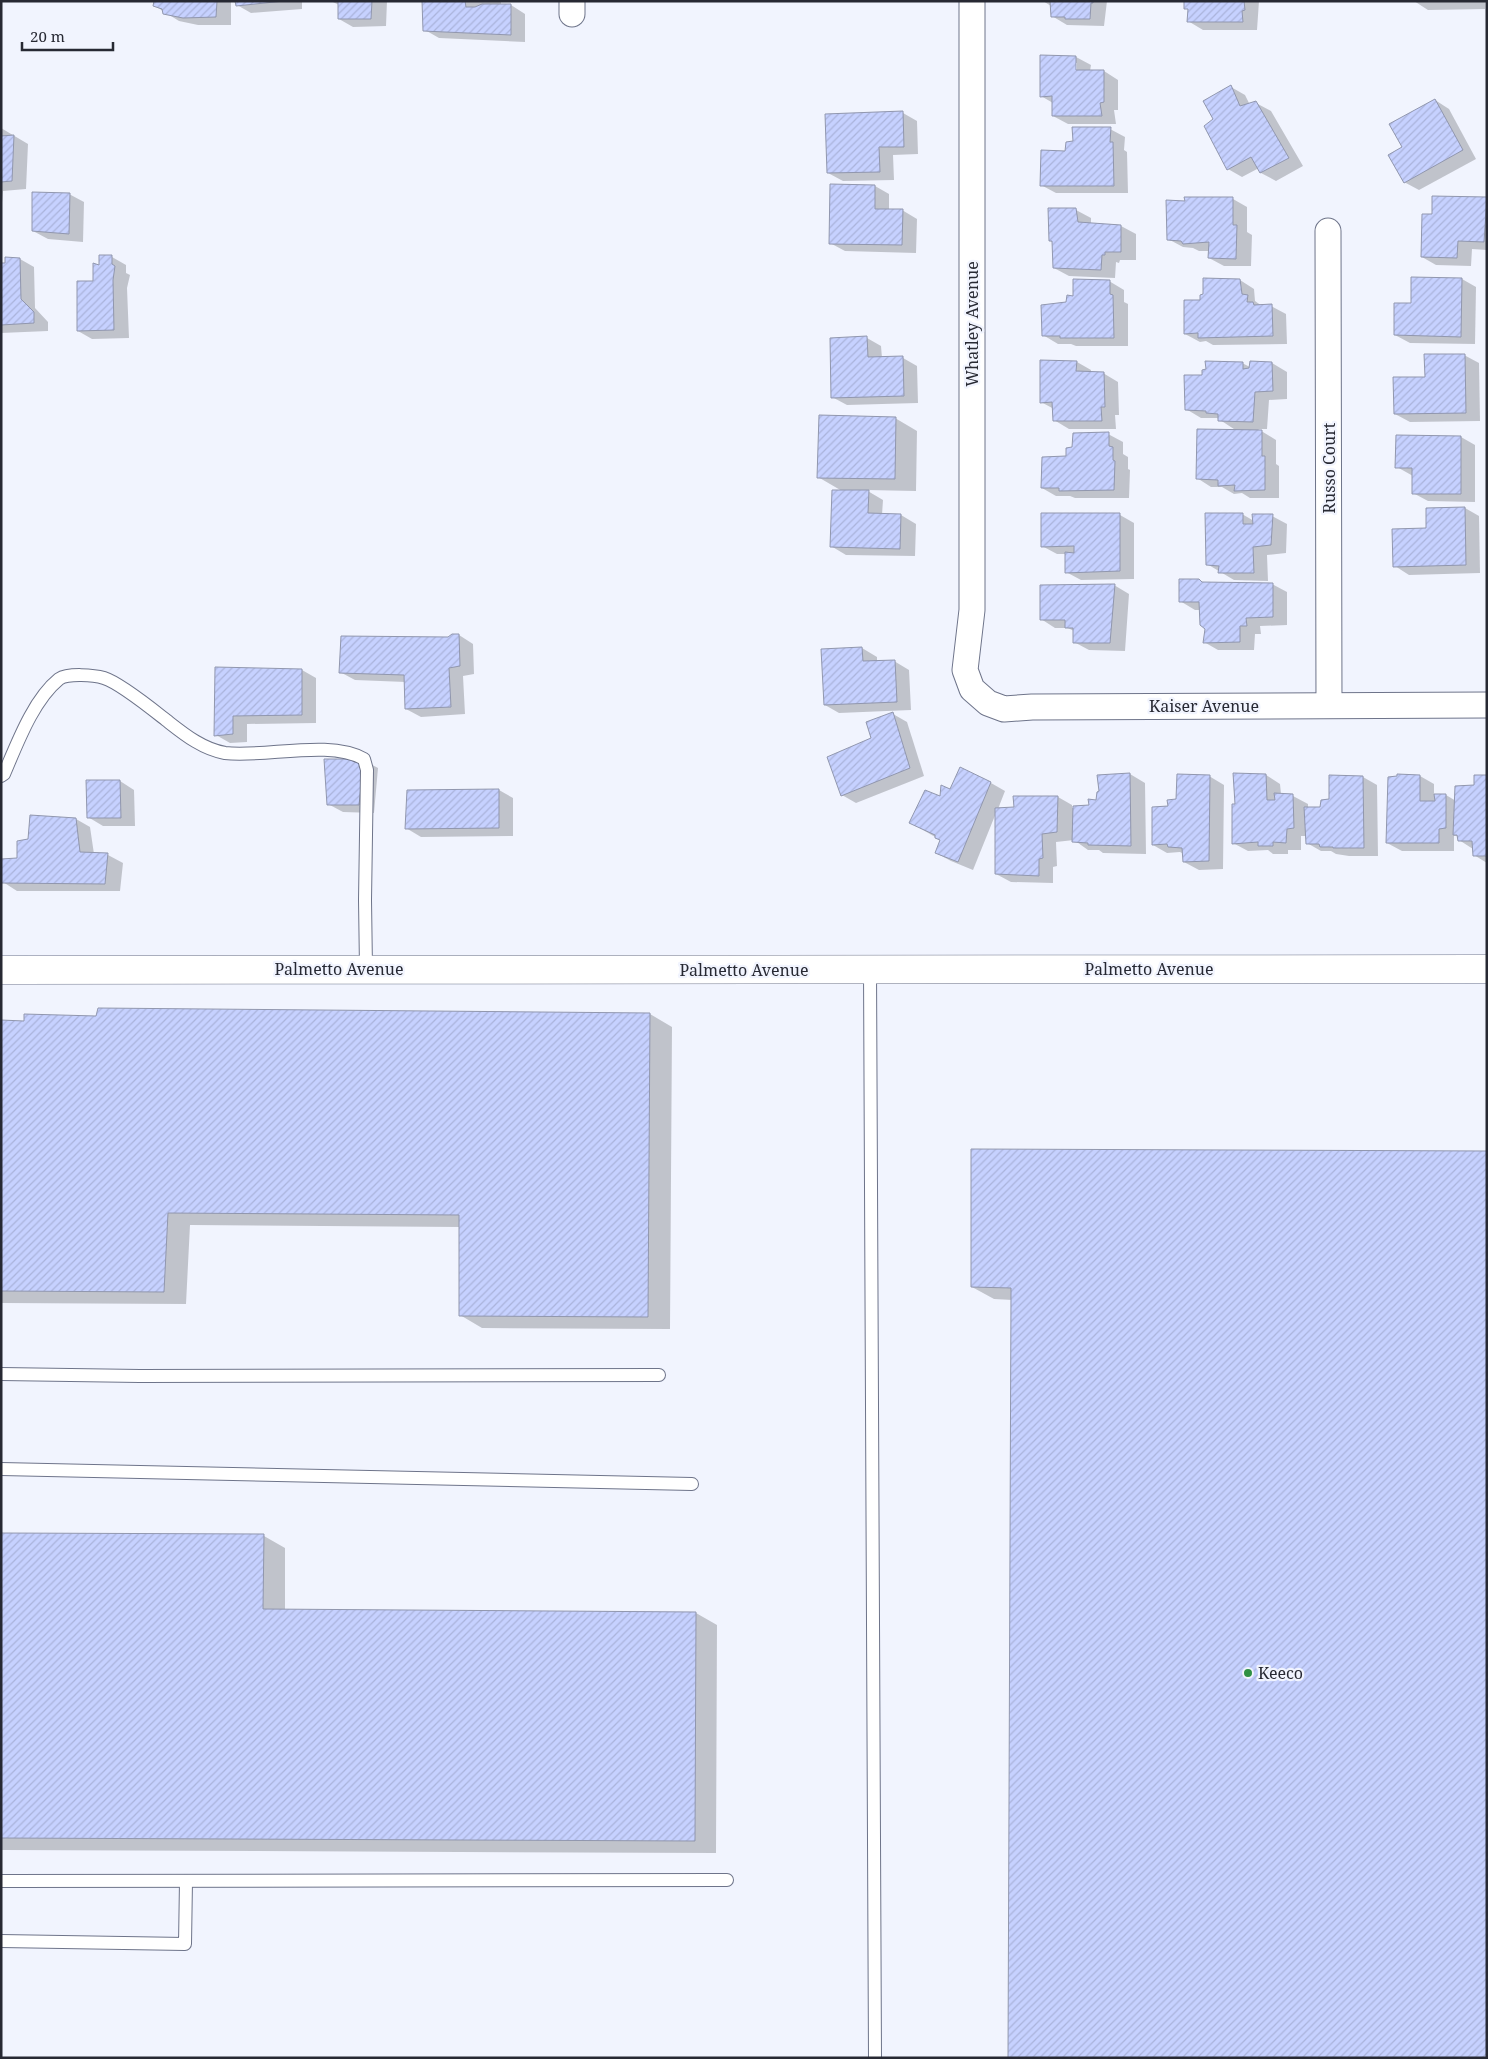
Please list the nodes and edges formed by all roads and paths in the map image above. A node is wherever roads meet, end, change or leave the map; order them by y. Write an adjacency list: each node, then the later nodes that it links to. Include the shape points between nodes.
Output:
1 (972, 1): 3 (street, Whatley Avenue, via 972,610)
2 (1328, 230): 4 (street, Russo Court)
3 (968, 646): 4 (street, Kaiser Avenue, via 965,670 972,689 988,703 1004,709 1032,706)
4 (1329, 705): 5 (street, Kaiser Avenue)
5 (1487, 705)
6 (1, 776): 7 (lane, via 44,696 60,678 83,675 105,678 203,747 226,753 322,751 356,754 364,759 367,770)
7 (366, 968): 8 (street, Palmetto Avenue); 10 (street, Palmetto Avenue)
8 (870, 969): 9 (street, Palmetto Avenue); 19 (lane)
9 (1487, 969)
10 (1, 970)
11 (1, 1374): 12 (lane)
12 (658, 1375)
13 (1, 1469): 14 (lane)
14 (692, 1484)
15 (727, 1880): 17 (lane)
16 (1, 1881): 17 (lane)
17 (186, 1881): 18 (lane, via 185,1944)
18 (1, 1942)
19 (875, 2058)

